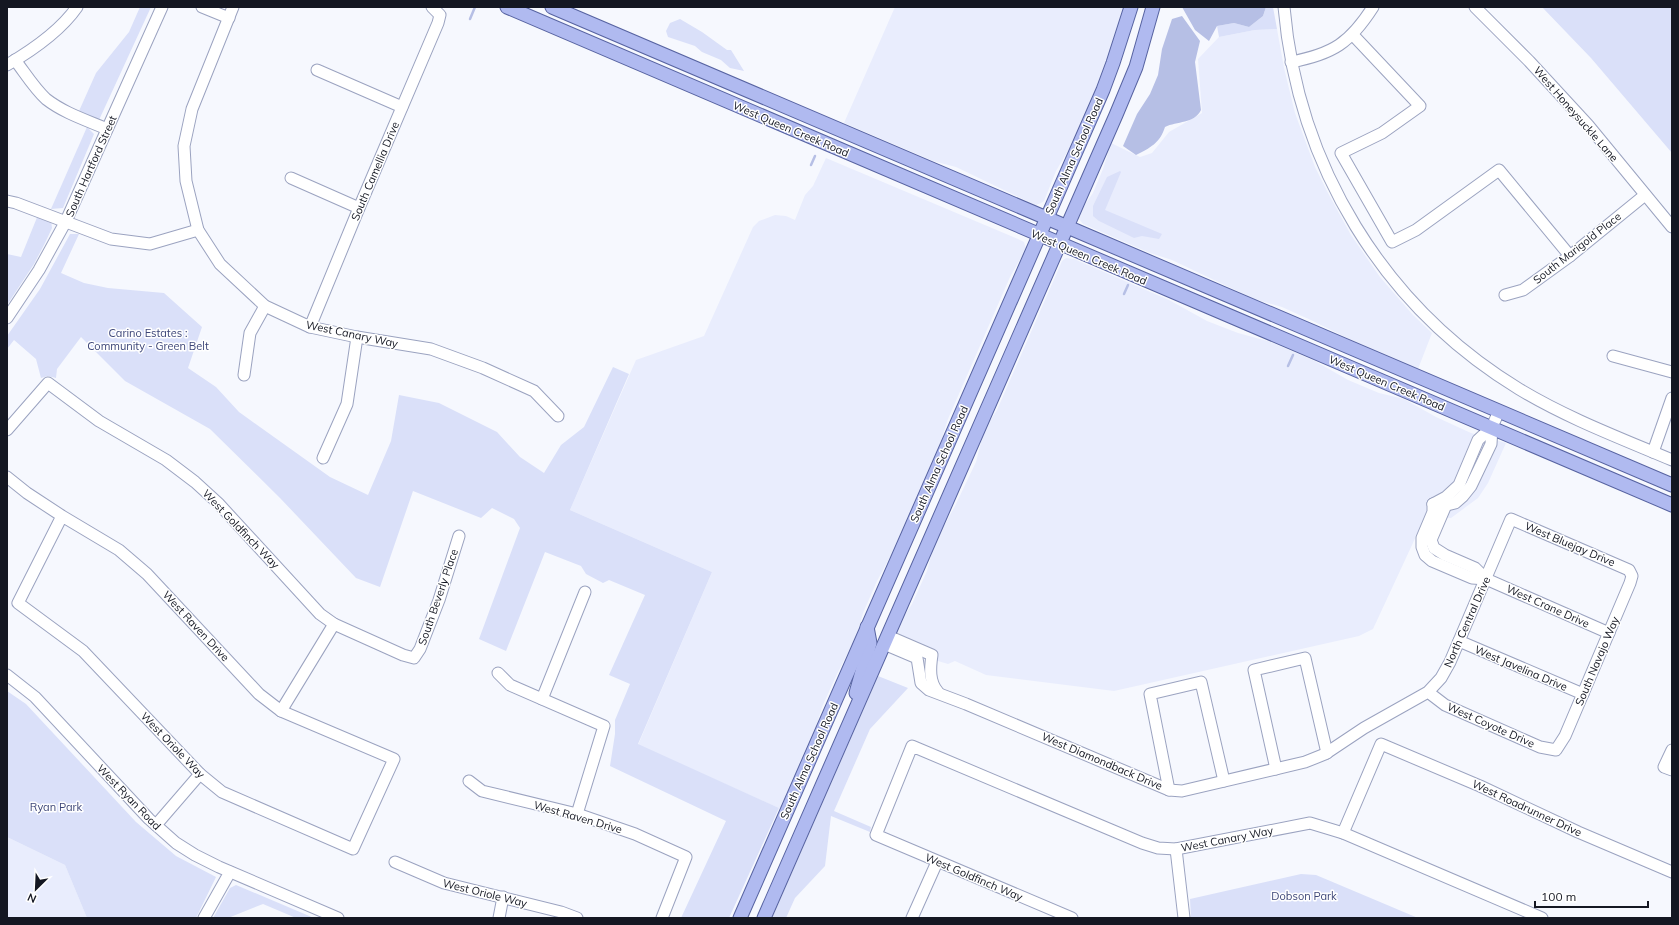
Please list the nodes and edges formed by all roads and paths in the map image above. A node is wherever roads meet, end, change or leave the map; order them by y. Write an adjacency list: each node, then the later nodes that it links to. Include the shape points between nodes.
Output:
1 (77, 7): 15 (street, via 65,21 27,53)
2 (162, 7): 19 (street, South Hartford Street)
3 (202, 7): 13 (street)
4 (233, 7): 13 (street, West Canary Way)
5 (507, 7): 20 (main road, West Queen Creek Road)
6 (552, 7): 21 (main road, West Queen Creek Road)
7 (1130, 7): 26 (main road, South Alma School Road, via 1103,90)
8 (1153, 7): 28 (main road, South Alma School Road, via 1128,86)
9 (1284, 7): 16 (street)
10 (1373, 7): 14 (street)
11 (1475, 7): 23 (street, West Honeysuckle Lane, via 1529,61)
12 (436, 11): 18 (street, South Camellia Drive, via 438,23)
13 (228, 18): 30 (street, West Canary Way, via 192,109 184,146 186,181)
14 (1352, 35): 16 (street, via 1326,53); 33 (street, via 1420,106 1382,133 1342,154 1392,242 1416,230 1499,170)
15 (11, 62): 19 (street, via 46,98 66,112)
16 (1291, 62): 47 (street, via 1313,141 1325,170 1362,238 1416,306 1456,344 1519,389 1574,418)
17 (317, 70): 18 (street)
18 (402, 107): 25 (street, South Camellia Drive)
19 (107, 129): 27 (street, South Hartford Street)
20 (862, 159): 21 (main road, via 897,167 930,179); 31 (main road, West Queen Creek Road)
21 (940, 173): 26 (main road, West Queen Creek Road)
22 (291, 178): 25 (street)
23 (1646, 195): 29 (street, West Honeysuckle Lane); 33 (street, South Marigold Place)
24 (7, 201): 27 (street)
25 (359, 208): 37 (street, South Camellia Drive)
26 (1047, 219): 28 (main road, West Queen Creek Road); 31 (main road, South Alma School Road)
27 (66, 221): 30 (street, via 112,238 150,244); 36 (street, South Hartford Street, via 39,270)
28 (1067, 227): 32 (main road, South Alma School Road); 43 (main road, West Queen Creek Road)
29 (1672, 227)
30 (198, 230): 35 (street, West Canary Way, via 220,264)
31 (1040, 235): 32 (main road, West Queen Creek Road); 62 (main road, South Alma School Road)
32 (1060, 244): 45 (main road, West Queen Creek Road); 64 (main road, South Alma School Road)
33 (1570, 256): 34 (street, South Marigold Place, via 1524,290)
34 (1505, 295)
35 (265, 306): 37 (street, West Canary Way); 41 (street, via 250,333)
36 (7, 318)
37 (310, 327): 38 (street, West Canary Way)
38 (357, 337): 44 (street, West Canary Way, via 431,349 483,368 534,391); 48 (street, via 347,404)
39 (1613, 356): 40 (street)
40 (1672, 372)
41 (244, 375)
42 (1672, 398): 47 (street)
43 (1499, 411): 45 (street); 51 (main road, West Queen Creek Road)
44 (558, 416)
45 (1492, 427): 52 (street, via 1478,440 1459,485); 53 (street, via 1491,444 1471,486 1455,503); 54 (main road, West Queen Creek Road)
46 (7, 430): 61 (street, West Goldfinch Way, via 48,383 99,421 166,460 195,482 218,502 320,614)
47 (1653, 452): 49 (street)
48 (323, 458)
49 (1672, 460)
50 (7, 477): 55 (street, West Raven Drive)
51 (1672, 485)
52 (1433, 504): 53 (street); 59 (street, West Crane Drive, via 1433,512 1422,538 1425,555 1472,578)
53 (1446, 505): 59 (street, West Crane Drive, via 1431,540 1434,548 1475,568)
54 (1672, 505)
55 (62, 516): 73 (street, West Raven Drive, via 119,550 147,574 259,694); 82 (street, West Oriole Way, via 18,603 83,651)
56 (1511, 519): 58 (street, West Bluejay Drive); 59 (street, North Central Drive)
57 (459, 536): 66 (street, South Beverly Place, via 439,600)
58 (1630, 570): 63 (street, South Navajo Way, via 1630,583)
59 (1486, 579): 63 (street, West Crane Drive); 65 (street, North Central Drive)
60 (585, 592): 72 (street)
61 (334, 624): 66 (street, West Goldfinch Way); 73 (street)
62 (867, 627): 74 (main road, via 870,643 856,689); 102 (main road, South Alma School Road)
63 (1609, 633): 71 (street, South Navajo Way)
64 (886, 640): 69 (street, West Diamondback Drive, via 917,658 922,683 929,690); 69 (street, via 932,655 930,672); 74 (main road, South Alma School Road)
65 (1459, 641): 70 (street, North Central Drive, via 1446,669); 71 (street, West Javelina Drive)
66 (414, 658)
67 (498, 673): 72 (street, via 510,685)
68 (7, 676): 87 (street, West Ryan Road, via 35,697)
69 (938, 692): 85 (street, West Diamondback Drive)
70 (1428, 692): 75 (street, North Central Drive); 77 (street, West Coyote Drive, via 1445,705 1540,747)
71 (1583, 694): 77 (street, South Navajo Way, via 1565,736)
72 (542, 699): 86 (street, via 604,726)
73 (281, 711): 89 (street, West Raven Drive, via 394,759)
74 (852, 717): 103 (main road, South Alma School Road)
75 (1379, 719): 79 (street, West Diamondback Drive)
76 (912, 746): 90 (street, West Canary Way, via 1142,843 1158,848); 92 (street, West Goldfinch Way, via 876,835)
77 (1556, 750)
78 (1672, 750): 80 (street)
79 (1326, 753): 81 (street, West Diamondback Drive, via 1305,762); 81 (street, via 1305,658 1254,670)
80 (1668, 768)
81 (1276, 769): 84 (street, West Diamondback Drive)
82 (200, 774): 87 (street); 89 (street, West Oriole Way, via 222,792)
83 (469, 781): 86 (street, West Raven Drive, via 482,791)
84 (1224, 781): 85 (street, West Diamondback Drive, via 1182,791); 85 (street, via 1201,682 1150,694)
85 (1169, 790)
86 (577, 814): 101 (street, West Raven Drive, via 635,834 686,857)
87 (156, 825): 93 (street, West Ryan Road, via 176,843)
88 (1343, 833): 90 (street, West Canary Way, via 1310,823); 94 (street, West Roadrunner Drive, via 1381,744); 96 (street, West Canary Way)
89 (353, 849)
90 (1176, 849): 106 (street)
91 (395, 862): 95 (street, West Oriole Way, via 444,883)
92 (938, 862): 104 (street); 105 (street, West Goldfinch Way)
93 (230, 872): 97 (street); 98 (street, West Ryan Road)
94 (1672, 872)
95 (503, 897): 99 (street); 100 (street, West Oriole Way)
96 (1536, 917)
97 (204, 918)
98 (338, 918)
99 (499, 918)
100 (578, 918)
101 (662, 918)
102 (740, 918)
103 (764, 918)
104 (912, 918)
105 (1072, 918)
106 (1184, 918)

